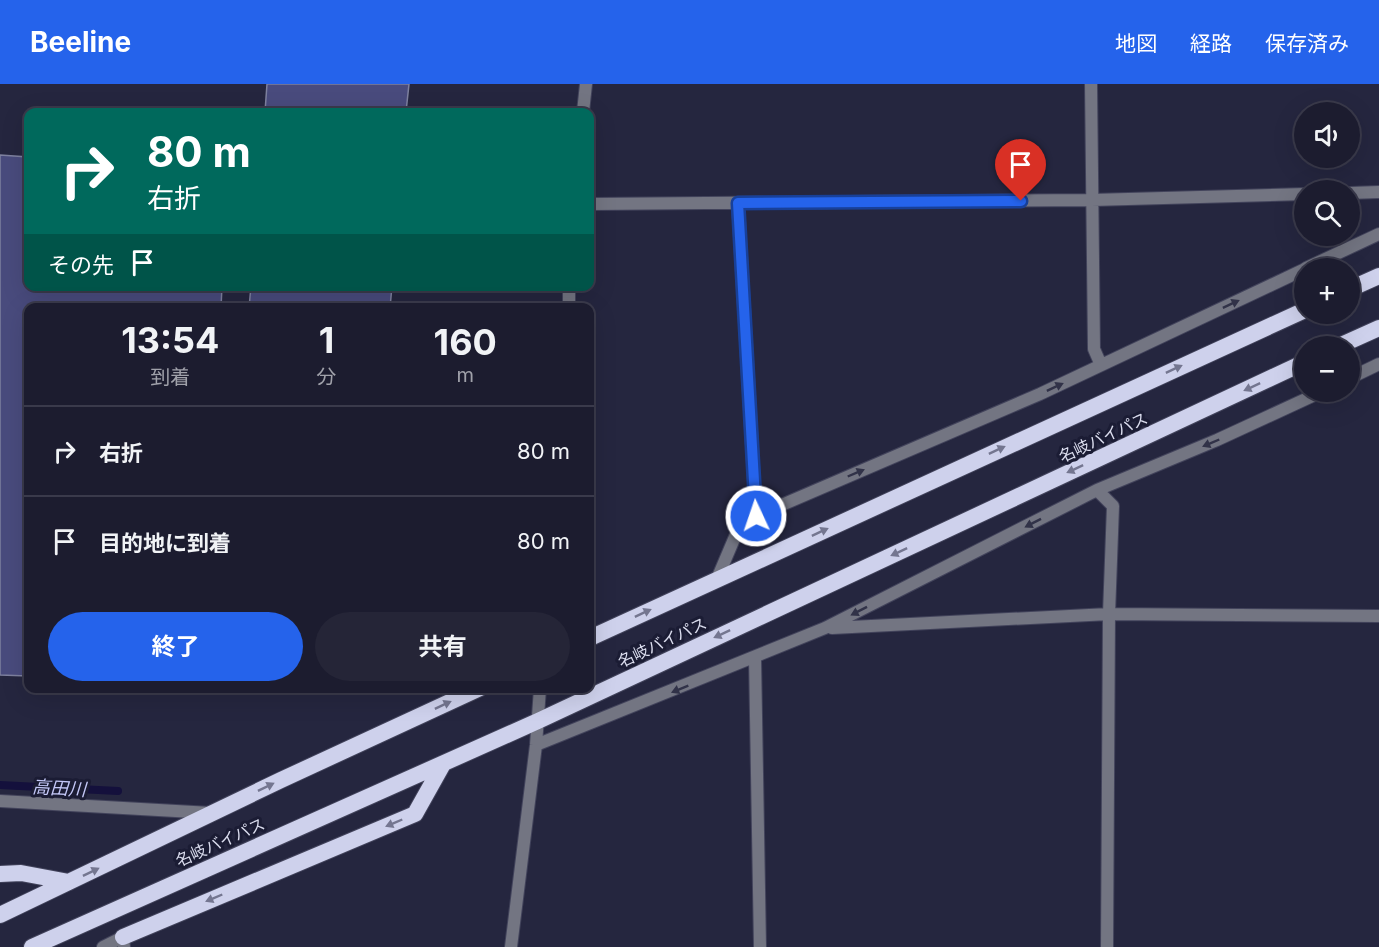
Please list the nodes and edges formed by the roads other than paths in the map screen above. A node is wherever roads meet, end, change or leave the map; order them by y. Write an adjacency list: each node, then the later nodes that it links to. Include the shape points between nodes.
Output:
1 (586, 84): 3 (street)
2 (1091, 84): 7 (street)
3 (583, 108)
4 (1379, 192): 5 (street)
5 (1360, 193)
6 (1294, 194): 7 (street)
7 (1092, 200): 8 (street); 19 (street, via 1094,349)
8 (738, 203): 9 (street); 24 (street)
9 (594, 204)
10 (1379, 234): 11 (street)
11 (1328, 258)
12 (1294, 274): 19 (street, one-way to 12)
13 (1379, 276): 14 (highway)
14 (1360, 285)
15 (1294, 315): 25 (highway, 名岐バイパス, one-way to 15)
16 (1379, 328): 17 (highway)
17 (1360, 336)
18 (1379, 364): 21 (street)
19 (1101, 365): 24 (street, one-way to 19)
20 (1294, 367): 33 (highway, 名岐バイパス, one-way to 33)
21 (1360, 373)
22 (1299, 402): 23 (street, one-way to 23)
23 (1097, 490): 26 (street, via 1113,506); 28 (street, one-way to 28)
24 (756, 516): 25 (street, via 737,532)
25 (717, 579): 29 (highway, 名岐バイパス, one-way to 25)
26 (1109, 614): 27 (street); 28 (street); 46 (street)
27 (1379, 616)
28 (825, 628): 30 (street)
29 (594, 636)
30 (755, 658): 34 (street, one-way to 34); 45 (street)
31 (469, 693): 37 (highway, 名岐バイパス, one-way to 31)
32 (540, 693): 33 (street)
33 (538, 721): 34 (street); 35 (highway, 名岐バイパス)
34 (536, 746): 44 (street)
35 (442, 764): 41 (highway, one-way to 41, via 415,814); 42 (highway, 名岐バイパス)
36 (0, 801): 37 (street)
37 (212, 813): 39 (highway, 名岐バイパス, one-way to 37)
38 (0, 874): 39 (highway, via 21,873)
39 (69, 882): 40 (highway, 名岐バイパス)
40 (0, 915)
41 (124, 942): 43 (street)
42 (32, 947)
43 (103, 947)
44 (511, 947)
45 (760, 947)
46 (1107, 947)

